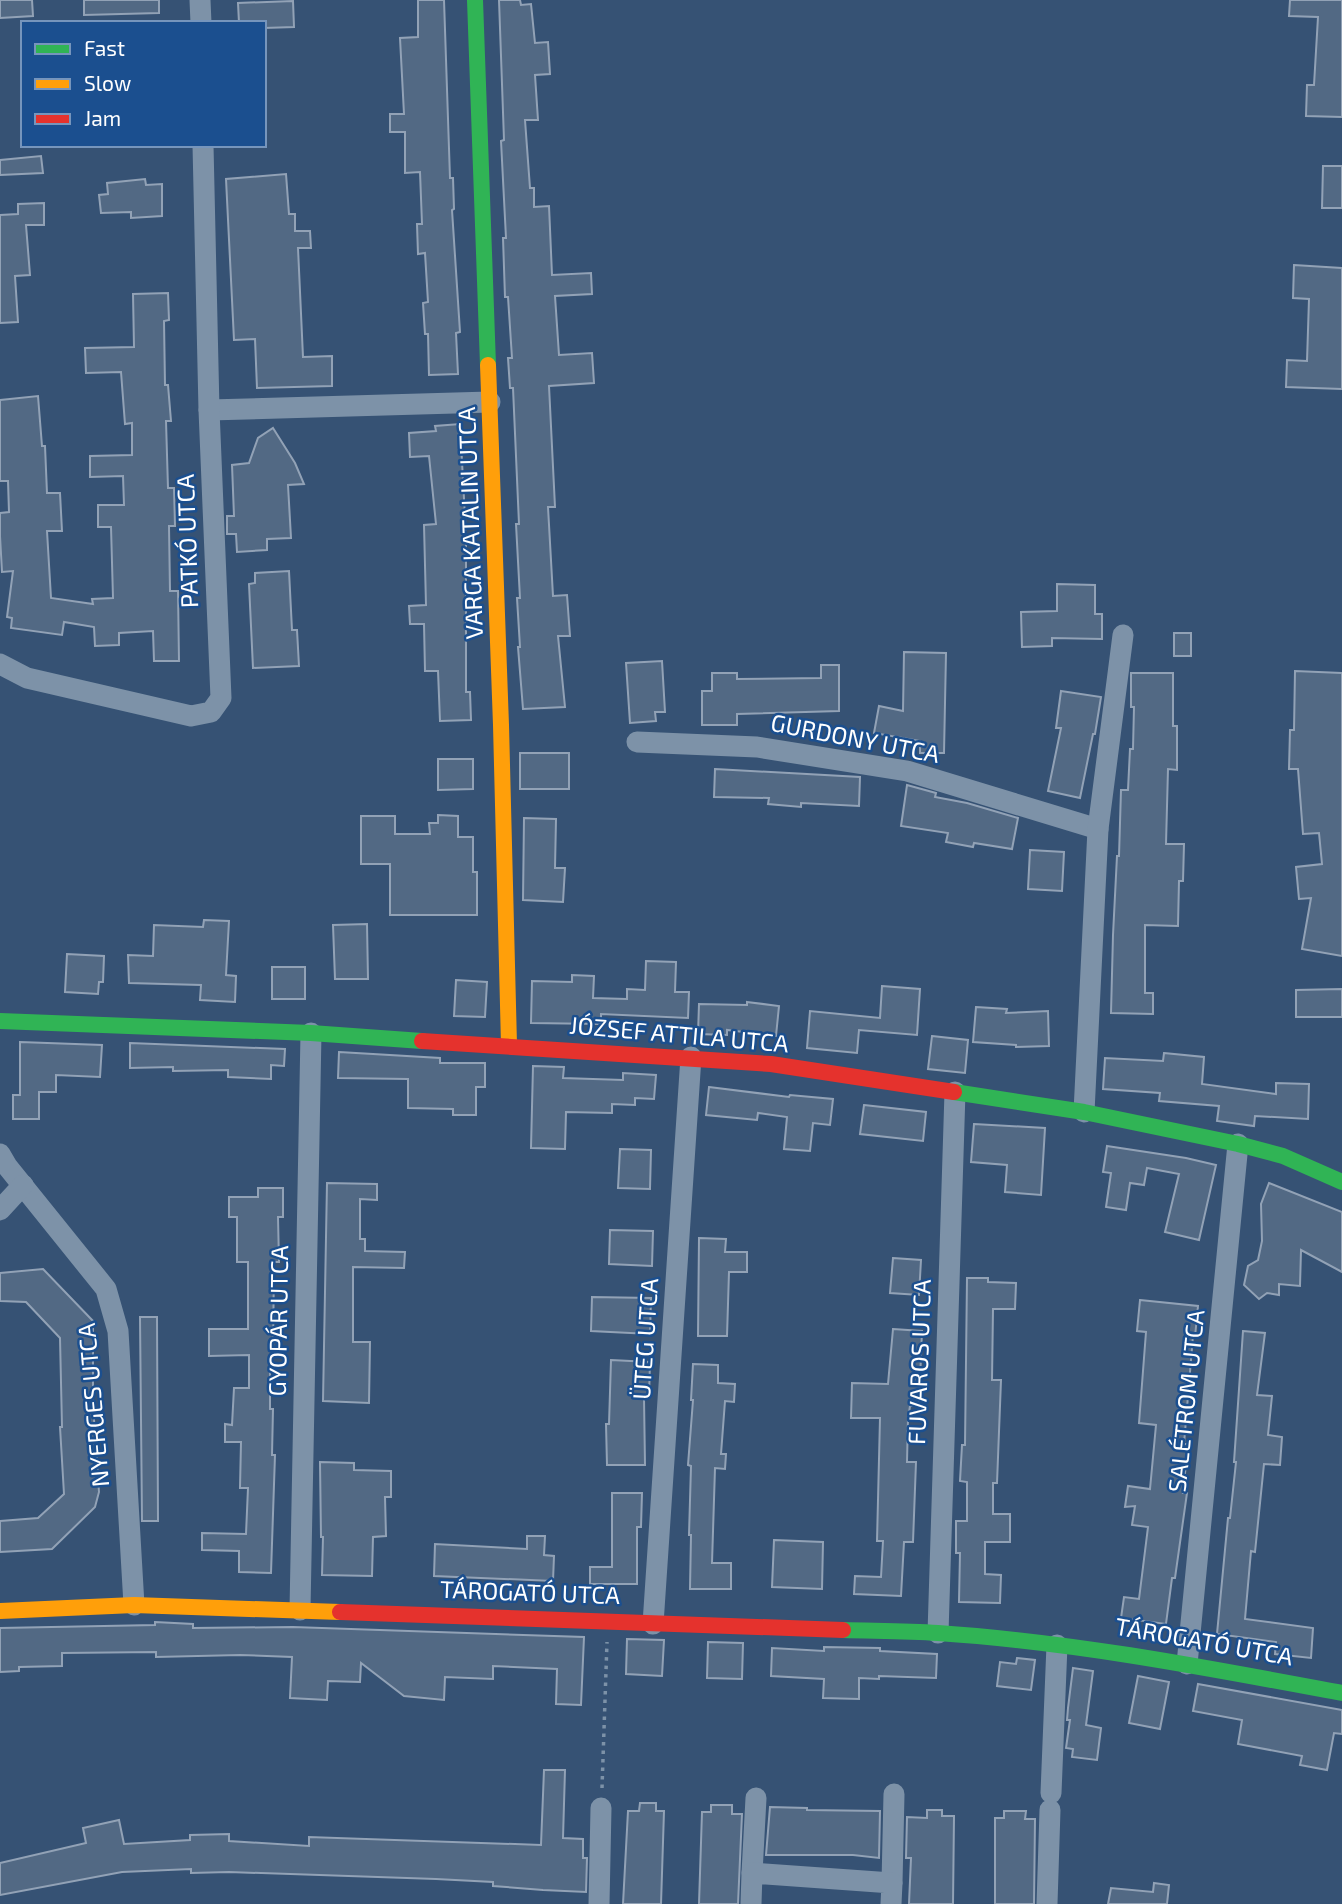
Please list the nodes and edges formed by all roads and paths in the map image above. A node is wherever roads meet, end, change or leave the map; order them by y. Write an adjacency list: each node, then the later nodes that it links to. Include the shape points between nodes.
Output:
1 (200, 0): 3 (street)
2 (475, 0): 5 (street, VARGA KATALIN UTCA)
3 (201, 21)
4 (203, 147): 6 (street, PATKÓ UTCA)
5 (490, 402): 6 (street); 13 (street, VARGA KATALIN UTCA)
6 (209, 410): 8 (street, PATKÓ UTCA, via 221,698 211,712 191,716 27,678)
7 (1123, 635): 10 (street)
8 (0, 664)
9 (637, 742): 10 (street, GURDONY UTCA, via 757,747 907,771)
10 (1098, 829): 16 (street)
11 (0, 1021): 12 (street, JÓZSEF ATTILA UTCA)
12 (311, 1033): 13 (street, JÓZSEF ATTILA UTCA); 23 (street, GYOPÁR UTCA)
13 (509, 1045): 14 (street, JÓZSEF ATTILA UTCA)
14 (691, 1057): 15 (street, JÓZSEF ATTILA UTCA, via 771,1064); 26 (street, ÜTEG UTCA)
15 (955, 1092): 16 (street, JÓZSEF ATTILA UTCA); 27 (street, FUVAROS UTCA)
16 (1084, 1112): 17 (street, JÓZSEF ATTILA UTCA)
17 (1238, 1144): 19 (street, JÓZSEF ATTILA UTCA, via 1283,1156); 29 (street, SALÉTROM UTCA)
18 (0, 1154): 20 (street, NYERGES UTCA)
19 (1342, 1182)
20 (23, 1185): 21 (street); 22 (street, NYERGES UTCA, via 106,1289 118,1331)
21 (0, 1210)
22 (134, 1605): 23 (street, TÁROGATÓ UTCA); 24 (street, TÁROGATÓ UTCA)
23 (300, 1610): 25 (street, TÁROGATÓ UTCA)
24 (0, 1611)
25 (608, 1622): 26 (street, TÁROGATÓ UTCA); 33 (path)
26 (653, 1624): 27 (street, TÁROGATÓ UTCA)
27 (938, 1633): 28 (street, TÁROGATÓ UTCA)
28 (1056, 1645): 29 (street, TÁROGATÓ UTCA); 38 (street)
29 (1187, 1664): 30 (street, TÁROGATÓ UTCA)
30 (1342, 1693)
31 (894, 1794): 35 (street)
32 (756, 1798): 34 (street)
33 (601, 1808): 36 (street)
34 (752, 1873): 35 (street); 37 (street)
35 (892, 1894)
36 (599, 1904)
37 (751, 1904)
38 (1047, 1904)

